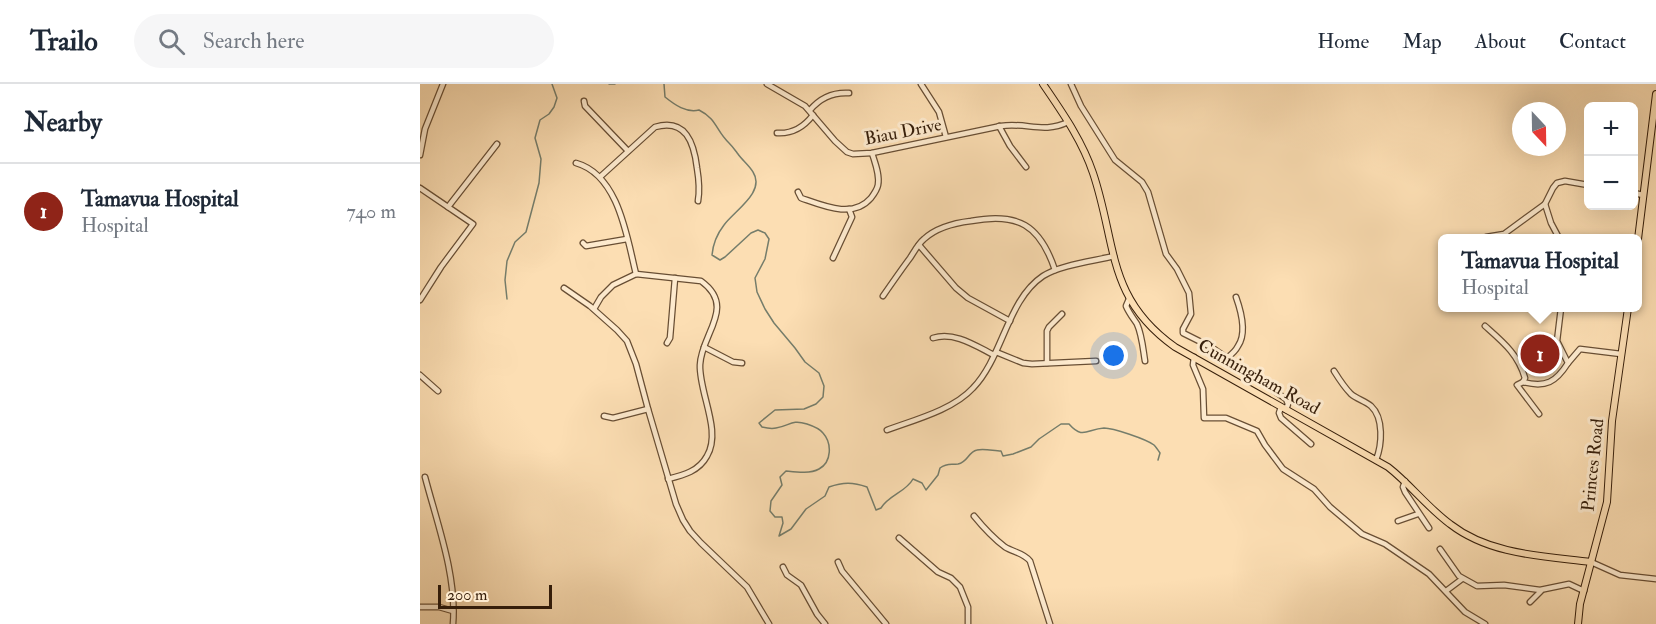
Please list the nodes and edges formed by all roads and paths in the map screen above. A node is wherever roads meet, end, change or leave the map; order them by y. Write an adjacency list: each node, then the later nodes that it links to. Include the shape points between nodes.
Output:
1 (443, 84): 17 (street, via 425,129)
2 (767, 84): 9 (street, Biau Drive)
3 (921, 84): 13 (street, via 939,112)
4 (1043, 84): 10 (main road, Cunningham Road)
5 (1071, 84): 58 (street, via 1115,160 1142,182 1148,192 1166,254 1189,293 1191,314 1183,333)
6 (849, 93): 9 (street, via 822,99)
7 (1656, 94): 25 (main road)
8 (584, 101): 15 (street)
9 (811, 112): 12 (street, via 798,129); 16 (street, Biau Drive, via 847,152)
10 (1068, 122): 11 (street, Biau Drive, via 1047,129); 36 (main road, Cunningham Road, via 1093,173)
11 (999, 126): 13 (street, Biau Drive); 19 (street)
12 (777, 133)
13 (946, 137): 16 (street, Biau Drive)
14 (496, 144): 28 (street)
15 (628, 151): 20 (street); 26 (street, via 655,127 664,124 682,130 695,150)
16 (872, 153): 29 (street, via 878,186 866,203)
17 (420, 155)
18 (576, 164): 20 (street)
19 (1026, 167)
20 (600, 177): 33 (street, via 615,198)
21 (1584, 185): 27 (street, via 1560,182 1552,188)
22 (421, 190): 28 (street)
23 (798, 192): 29 (street, via 801,198)
24 (1638, 194): 25 (street)
25 (1643, 195): 32 (main road)
26 (698, 201)
27 (1545, 204): 30 (street); 31 (street)
28 (448, 207): 45 (street, via 473,224)
29 (849, 210): 37 (street, via 852,217)
30 (1504, 234)
31 (1557, 234)
32 (1639, 234)
33 (627, 239): 34 (street, via 586,246); 39 (street)
34 (583, 243)
35 (919, 245): 38 (street, via 933,232 954,224 986,218 1010,219 1041,239); 42 (street); 50 (street, via 968,298)
36 (1114, 256): 38 (street); 44 (main road, Cunningham Road)
37 (834, 258)
38 (1055, 270): 50 (street, via 1030,287)
39 (636, 274): 40 (street); 46 (street, via 613,285)
40 (675, 278): 53 (street); 54 (street, via 701,281 716,298 718,310)
41 (564, 288): 46 (street)
42 (883, 296)
43 (1236, 297): 58 (street, via 1242,337)
44 (1130, 299): 57 (main road, Cunningham Road, via 1155,332); 60 (street, via 1127,308 1139,330)
45 (420, 300)
46 (594, 309): 69 (street, via 627,341)
47 (1561, 312): 63 (street, via 1557,341)
48 (1627, 312): 56 (main road, Princes Road)
49 (1062, 314): 62 (street, via 1047,331)
50 (1011, 321): 55 (street)
51 (1485, 326): 66 (street, via 1519,361)
52 (933, 338): 55 (street, via 957,338)
53 (667, 343)
54 (704, 347): 61 (street); 76 (street, via 700,376 712,426 708,455 691,472)
55 (995, 353): 62 (street, via 1023,363); 72 (street, via 986,371 959,400)
56 (1621, 354): 63 (street, via 1580,349); 85 (main road, Princes Road, via 1607,502)
57 (1194, 357): 68 (main road, Cunningham Road); 90 (street, via 1193,365 1203,389 1204,418 1226,418 1257,431 1283,469 1314,489 1362,534 1414,562)
58 (1228, 357): 68 (street, via 1286,399 1288,404)
59 (1096, 361): 62 (street)
60 (1145, 361)
61 (742, 363)
62 (1047, 363)
63 (1568, 363): 66 (street, via 1552,382)
64 (1334, 371): 74 (street, via 1353,396 1370,405 1377,415 1380,440)
65 (420, 375): 67 (street)
66 (1523, 382): 70 (street, via 1518,388)
67 (438, 391)
68 (1283, 408): 73 (street, via 1281,418); 74 (main road, Cunningham Road)
69 (648, 410): 71 (street, via 613,418); 76 (street)
70 (1539, 414)
71 (604, 416)
72 (886, 430)
73 (1311, 444)
74 (1376, 460): 77 (main road, Cunningham Road)
75 (425, 477): 94 (street, via 449,569)
76 (668, 479): 96 (street, via 690,531 747,587)
77 (1405, 481): 78 (street, via 1404,490); 85 (main road, Cunningham Road, via 1450,524 1477,540 1511,551)
78 (1418, 514): 80 (street); 81 (street)
79 (974, 516): 100 (street, via 1007,548 1030,561)
80 (1398, 521)
81 (1429, 528)
82 (899, 538): 99 (street, via 960,587 968,607)
83 (1440, 549): 87 (street)
84 (838, 562): 98 (street)
85 (1591, 562): 88 (street, via 1620,575); 91 (main road, Princes Road)
86 (783, 567): 97 (street, via 801,585)
87 (1462, 579): 89 (street, via 1480,586); 90 (street)
88 (1656, 579)
89 (1544, 590): 91 (street, via 1569,584); 92 (street)
90 (1446, 591): 101 (street, via 1465,612)
91 (1584, 591): 102 (main road, Princes Road)
92 (1530, 602)
93 (420, 607): 94 (street)
94 (453, 611): 95 (street)
95 (453, 624)
96 (769, 624)
97 (825, 624)
98 (886, 624)
99 (968, 624)
100 (1050, 624)
101 (1485, 624)
102 (1578, 624)

